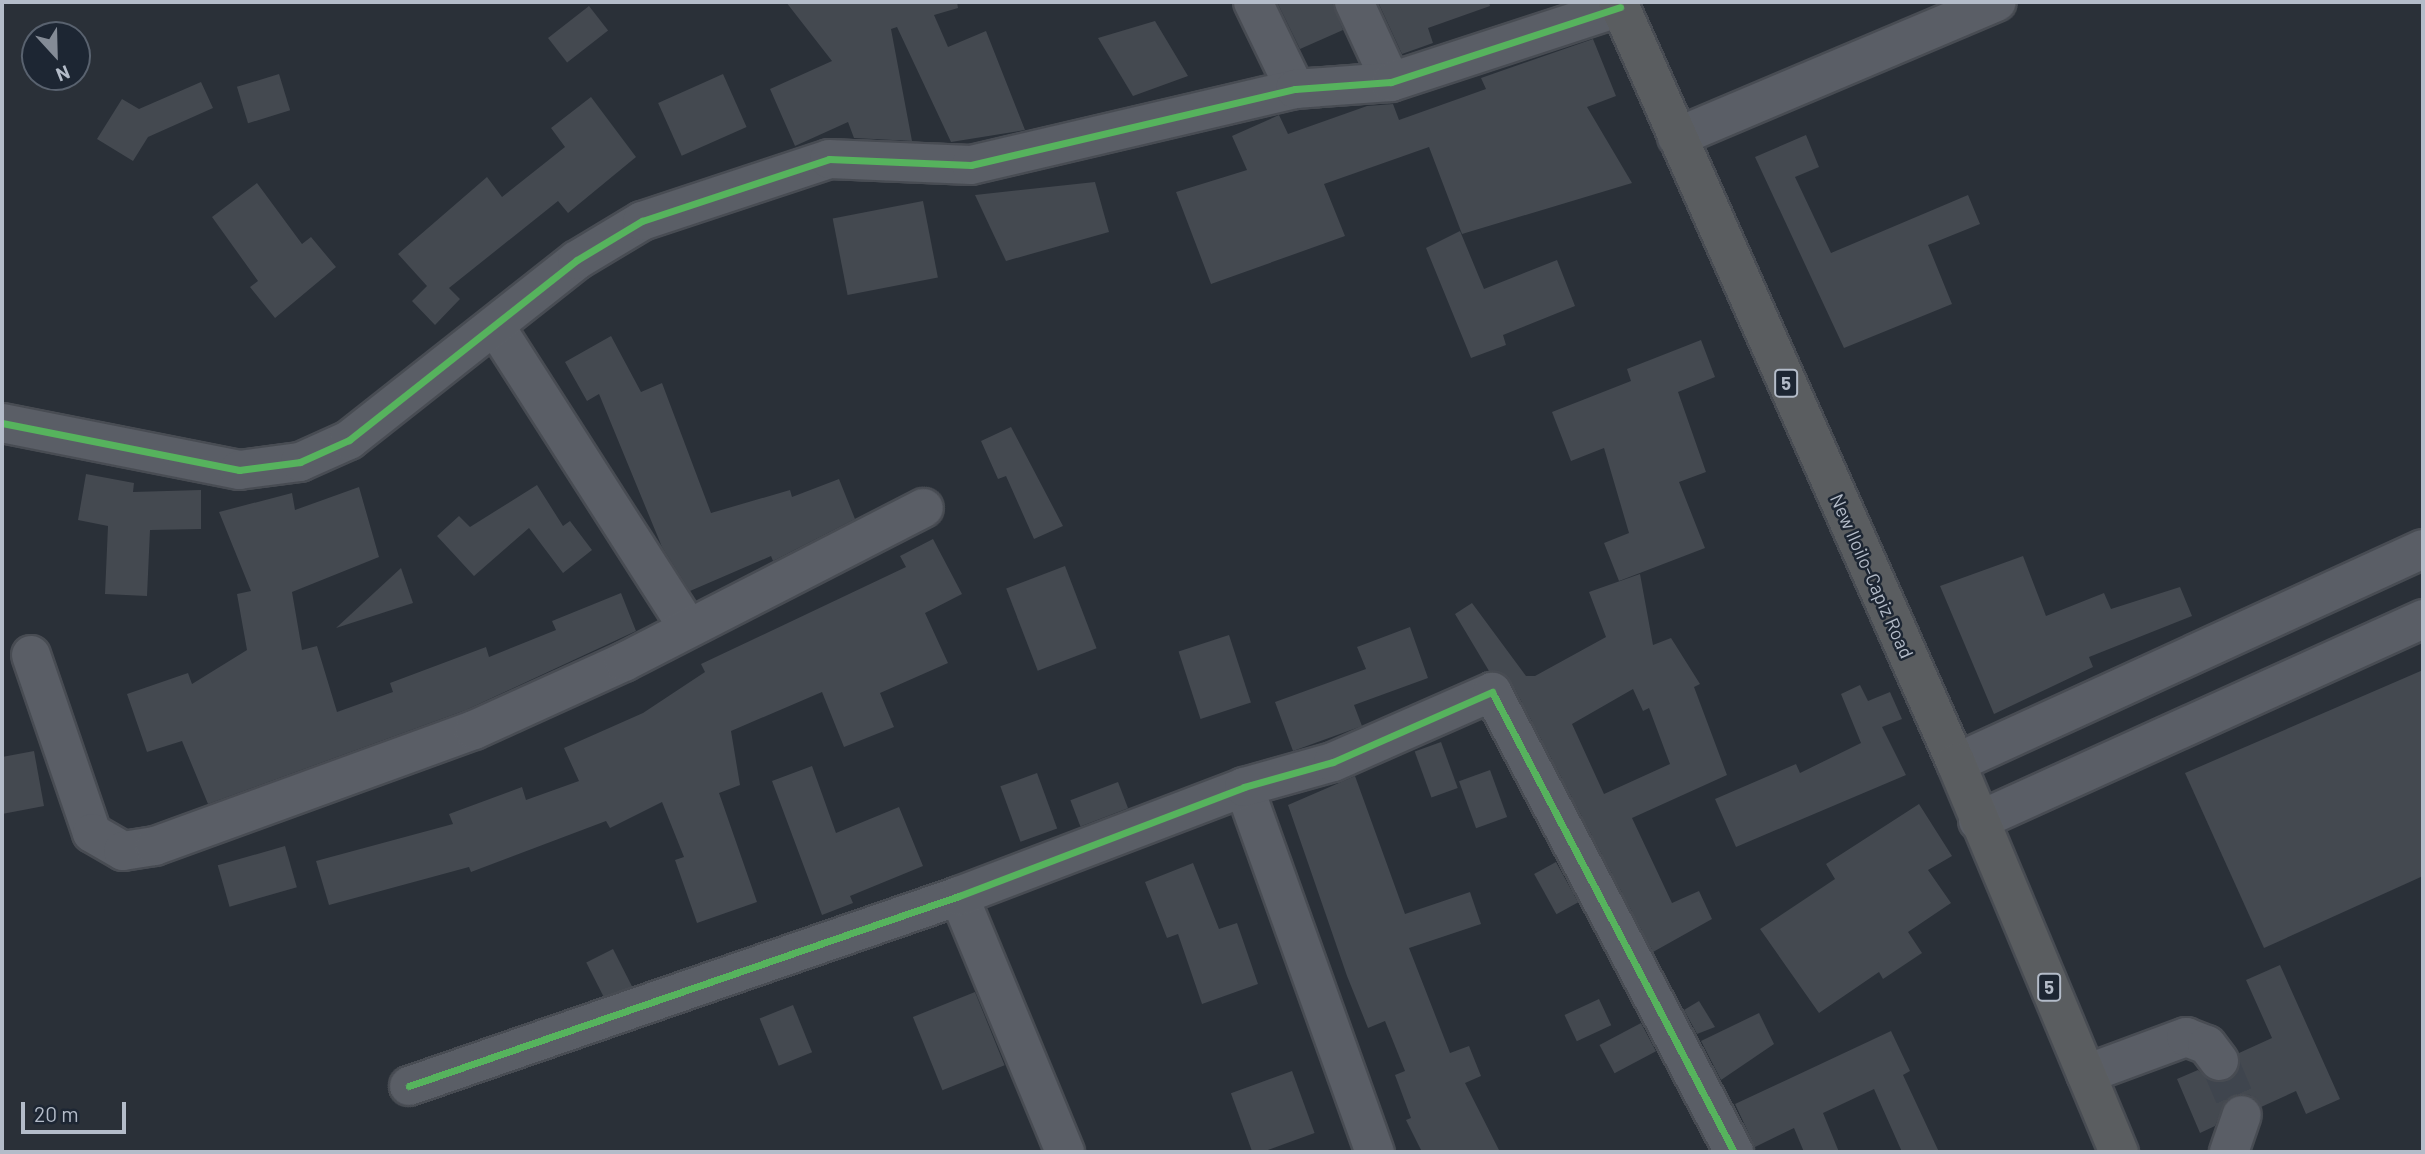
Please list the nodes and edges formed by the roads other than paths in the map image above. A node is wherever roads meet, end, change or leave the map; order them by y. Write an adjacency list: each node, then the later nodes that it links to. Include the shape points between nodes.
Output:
1 (1253, 2): 7 (street)
2 (1354, 2): 6 (street)
3 (1997, 2): 5 (street)
4 (1619, 5): 6 (street); 8 (highway, New Iloilo-Capiz Road / 5)
5 (1954, 8): 8 (street)
6 (1391, 82): 7 (street)
7 (1295, 89): 9 (street, via 971,165 829,159 642,221 577,260)
8 (1677, 137): 16 (highway, New Iloilo-Capiz Road / 5)
9 (495, 326): 10 (street, via 349,440 300,462 239,470); 14 (street)
10 (2, 424)
11 (924, 508): 14 (street)
12 (2423, 549): 16 (street)
13 (2423, 618): 18 (street)
14 (686, 625): 15 (street, via 624,662 474,730 155,846 123,851 92,833)
15 (31, 655)
16 (1956, 763): 18 (highway, New Iloilo-Capiz Road / 5)
17 (1244, 787): 19 (street); 25 (street); 26 (street, via 1333,762 1492,692)
18 (1978, 821): 21 (highway, New Iloilo-Capiz Road / 5)
19 (959, 896): 22 (street); 24 (street)
20 (2219, 1061): 21 (street, via 2207,1045 2186,1037)
21 (2086, 1074): 27 (highway, New Iloilo-Capiz Road / 5)
22 (409, 1086)
23 (2242, 1115): 28 (street)
24 (1065, 1152)
25 (1374, 1152)
26 (1734, 1152)
27 (2119, 1152)
28 (2229, 1152)

